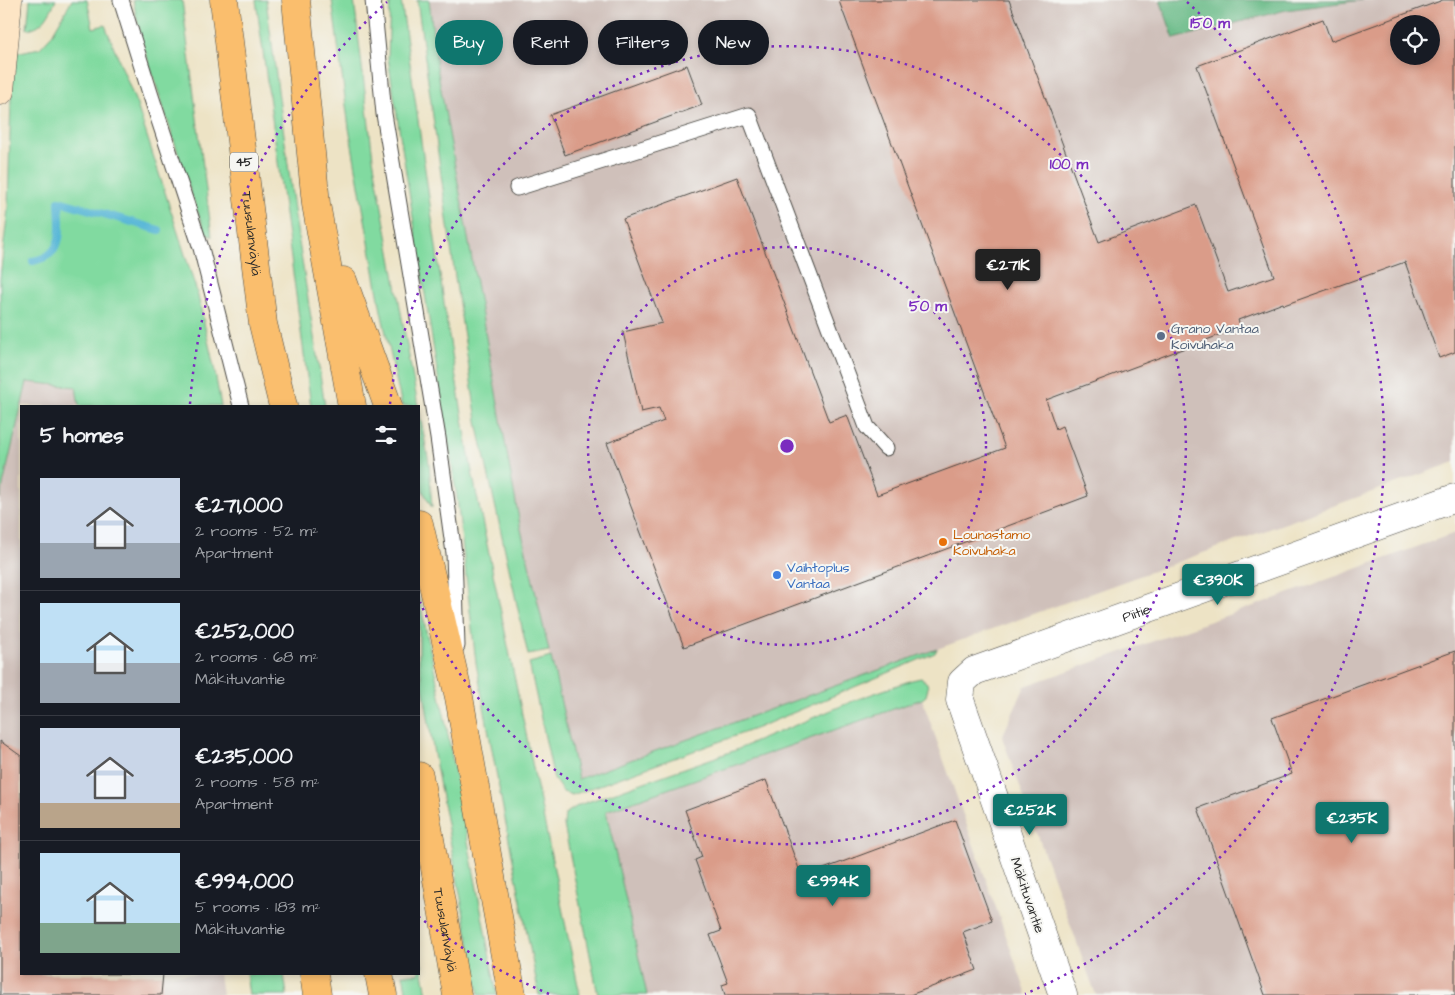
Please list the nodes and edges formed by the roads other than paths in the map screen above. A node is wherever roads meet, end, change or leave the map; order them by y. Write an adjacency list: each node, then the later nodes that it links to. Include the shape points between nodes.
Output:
1 (8, 0): 6 (main road)
2 (122, 0): 10 (lane, via 201,248)
3 (224, 0): 9 (highway, Tuusulanväylä / 45)
4 (296, 0): 8 (highway)
5 (373, 0): 19 (lane, via 384,114 454,553)
6 (0, 91)
7 (517, 188): 15 (lane, via 749,115 867,427)
8 (316, 204): 13 (highway); 14 (highway)
9 (263, 324): 11 (highway); 12 (highway, Tuusulanväylä / 45)
10 (241, 405)
11 (265, 405)
12 (283, 405)
13 (352, 405)
14 (388, 405)
15 (886, 448)
16 (1455, 498): 18 (street, Piitie, via 974,672)
17 (420, 528): 19 (highway)
18 (962, 682): 27 (street, Mäkituvantie, via 960,700)
19 (459, 698): 23 (highway)
20 (420, 782): 26 (highway, Tuusulanväylä)
21 (314, 975): 24 (highway)
22 (379, 975): 25 (highway)
23 (511, 989)
24 (317, 995)
25 (383, 995)
26 (457, 995)
27 (1063, 995)

